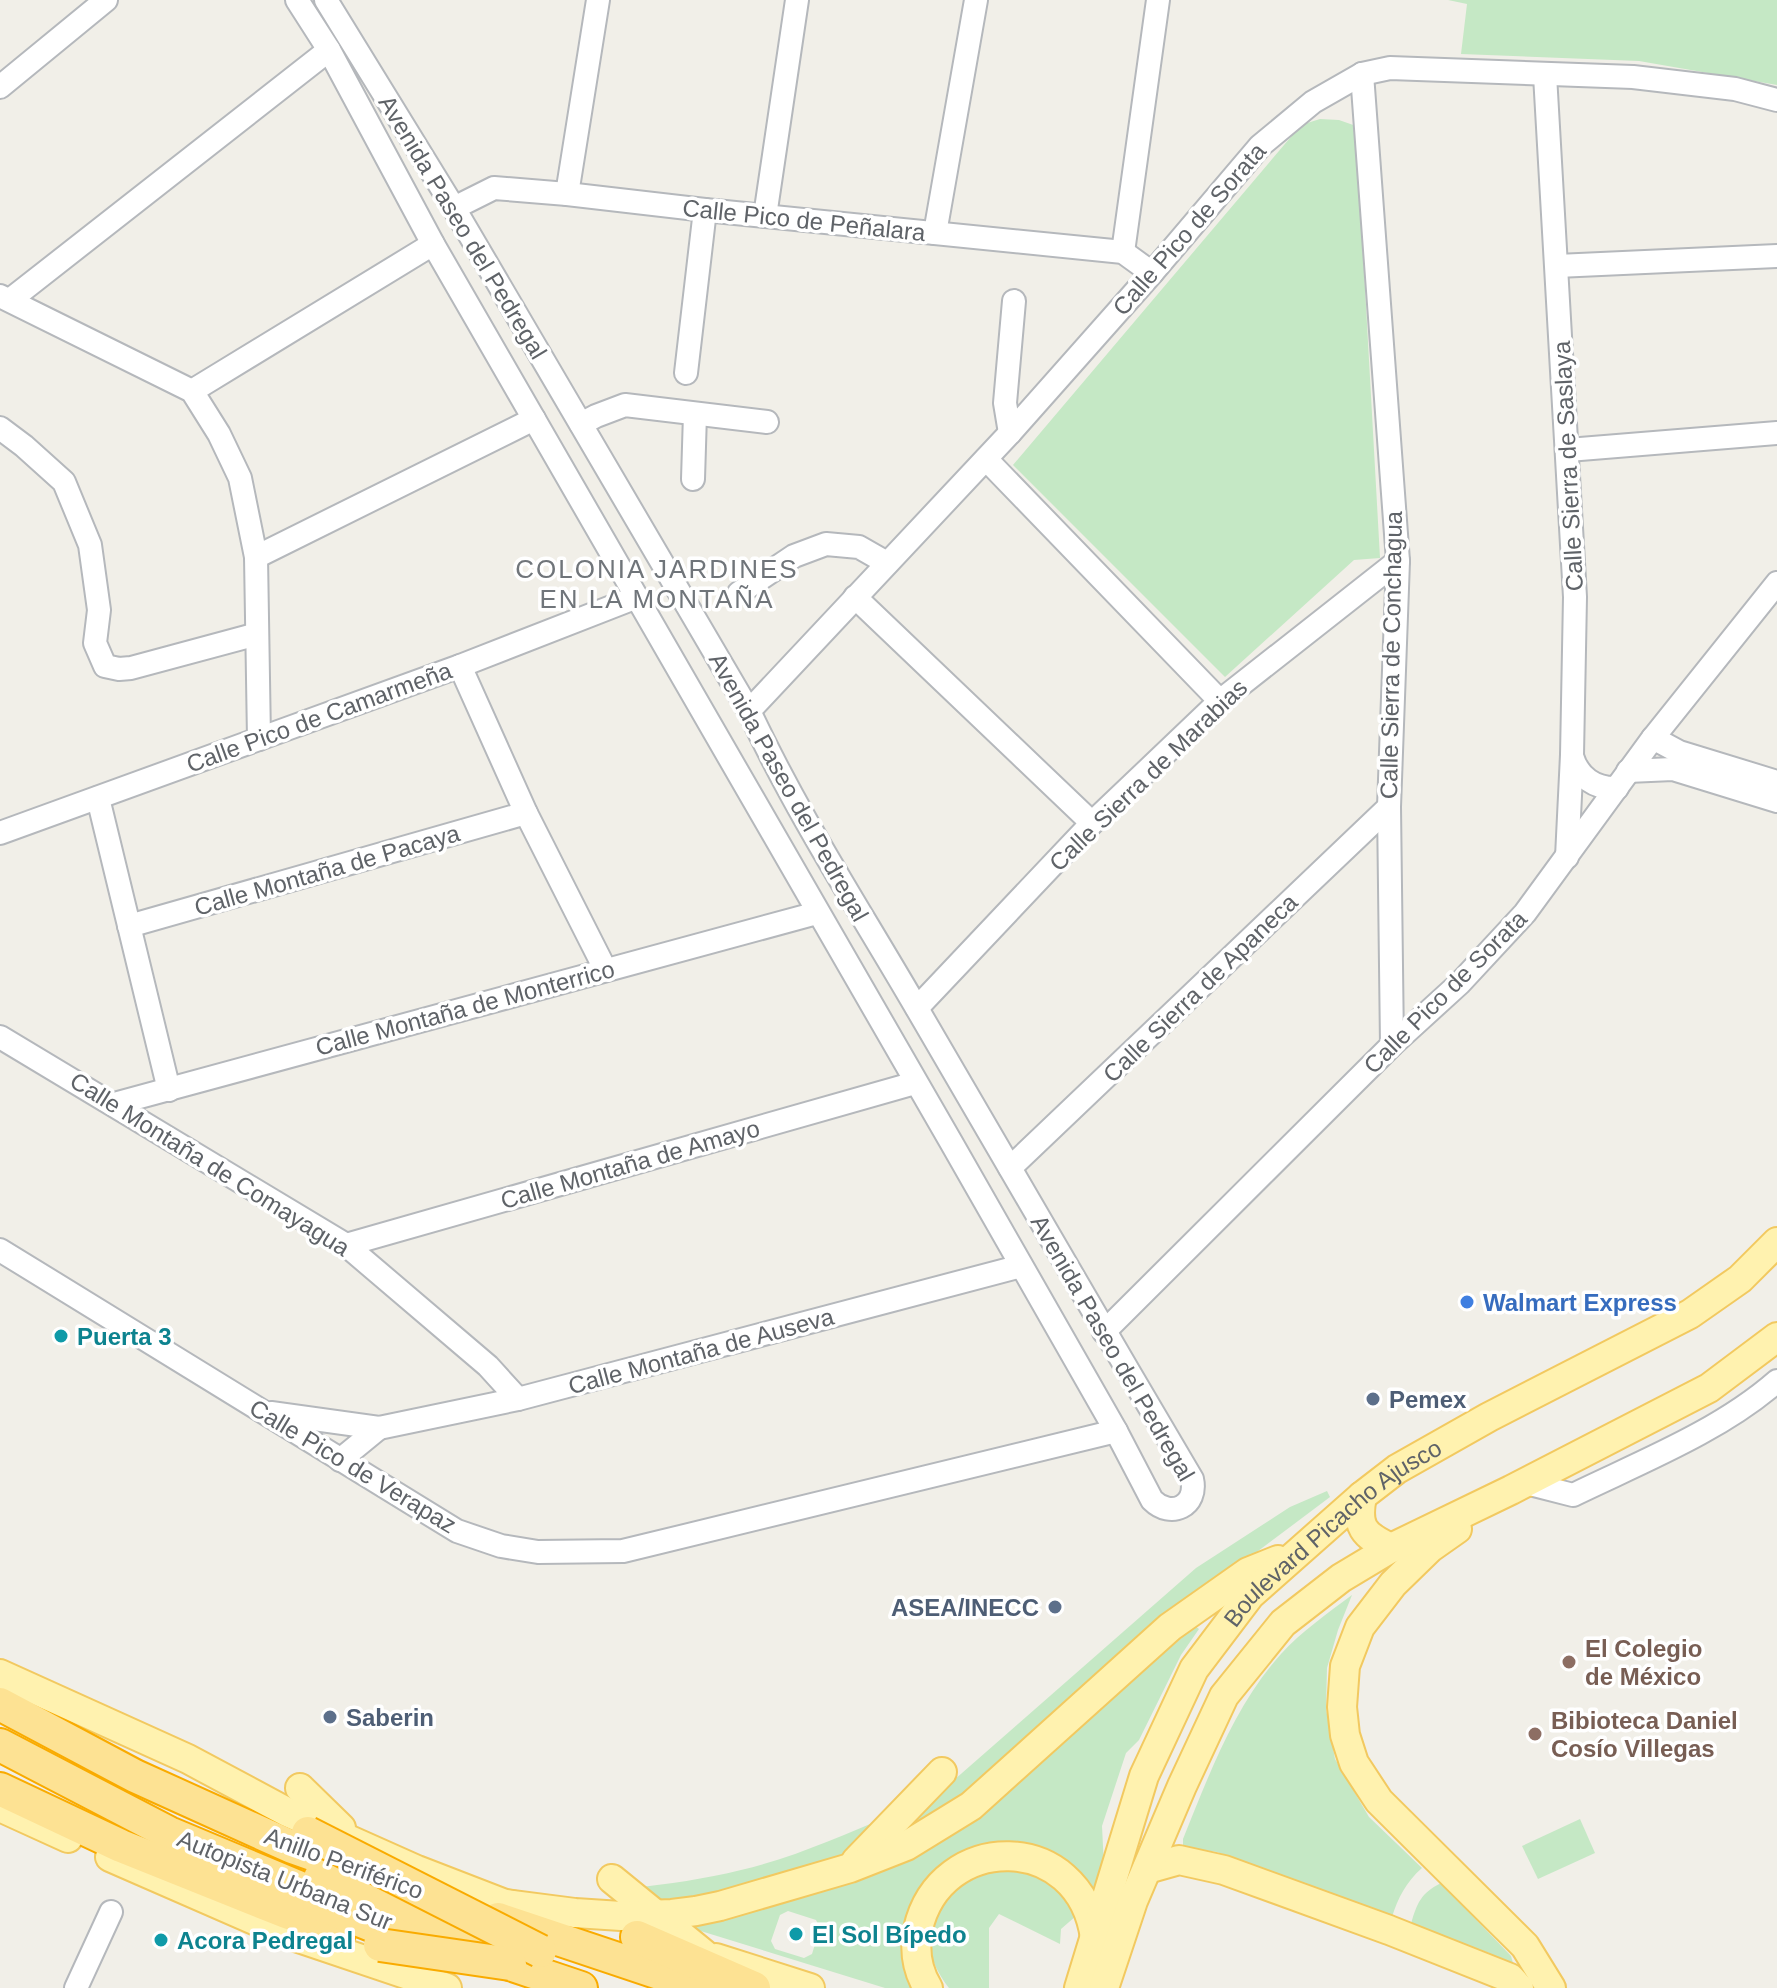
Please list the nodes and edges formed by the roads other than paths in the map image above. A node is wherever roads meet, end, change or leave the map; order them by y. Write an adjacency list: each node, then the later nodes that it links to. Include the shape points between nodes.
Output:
1 (106, 0): 11 (street)
2 (297, 0): 8 (street, Avenida Paseo del Pedregal)
3 (326, 0): 13 (street, Avenida Paseo del Pedregal)
4 (598, 0): 15 (street)
5 (797, 0): 18 (street)
6 (976, 0): 19 (street)
7 (1158, 0): 21 (street)
8 (329, 50): 14 (street, Avenida Paseo del Pedregal); 25 (street)
9 (1362, 74): 10 (street, Calle Pico de Sorata, via 1390,68); 24 (street, Calle Pico de Sorata, via 1313,102 1260,146); 44 (street, Calle Sierra de Conchagua)
10 (1545, 75): 12 (street, Calle Pico de Sorata, via 1633,77 1735,89); 23 (street, Calle Sierra de Saslaya)
11 (0, 87)
12 (1777, 100)
13 (412, 140): 14 (street, via 390,137); 16 (street, Avenida Paseo del Pedregal)
14 (383, 150): 20 (street, Avenida Paseo del Pedregal)
15 (567, 194): 16 (street, Calle Pico de Peñalara, via 494,188); 17 (street, Calle Pico de Peñalara)
16 (454, 208): 27 (street, Avenida Paseo del Pedregal)
17 (705, 210): 18 (street, Calle Pico de Peñalara); 30 (street)
18 (765, 216): 19 (street, Calle Pico de Peñalara)
19 (935, 233): 21 (street, Calle Pico de Peñalara)
20 (433, 244): 28 (street, Avenida Paseo del Pedregal); 32 (street)
21 (1123, 252): 24 (street)
22 (1777, 256): 23 (street)
23 (1557, 266): 40 (street, Calle Sierra de Saslaya)
24 (1152, 273): 38 (street, Calle Pico de Sorata)
25 (5, 298): 32 (street)
26 (1014, 301): 38 (street, via 1005,403)
27 (525, 330): 28 (street, via 520,348 512,352); 29 (street, Avenida Paseo del Pedregal)
28 (493, 347): 31 (street, Avenida Paseo del Pedregal)
29 (547, 367): 31 (street, via 524,366); 36 (street, Avenida Paseo del Pedregal)
30 (686, 373)
31 (513, 382): 34 (street, Avenida Paseo del Pedregal)
32 (192, 391): 43 (street, via 240,478)
33 (695, 414): 35 (street); 36 (street, via 625,405); 42 (street)
34 (534, 419): 43 (street); 48 (street, Avenida Paseo del Pedregal)
35 (767, 422)
36 (581, 424): 53 (street, Avenida Paseo del Pedregal)
37 (0, 428): 50 (street, via 64,482 90,545 99,610 95,643 105,666 131,668)
38 (1010, 433): 41 (street, Calle Pico de Sorata)
39 (1777, 433): 40 (street)
40 (1568, 450): 56 (street, Calle Sierra de Saslaya, via 1575,597)
41 (986, 459): 45 (street, Calle Pico de Sorata); 52 (street)
42 (693, 479)
43 (256, 557): 50 (street)
44 (1398, 561): 52 (street, Calle Sierra de Marabias); 63 (street, Calle Sierra de Conchagua)
45 (887, 563): 47 (street, via 859,547 826,544 794,556); 49 (street, Calle Pico de Sorata)
46 (1777, 583): 54 (street, Calle Pico de Sorata)
47 (739, 593)
48 (637, 597): 51 (street, Calle Pico de Camarmeña); 60 (street, Avenida Paseo del Pedregal)
49 (855, 597): 53 (street, Calle Pico de Sorata); 66 (street)
50 (257, 634): 55 (street)
51 (460, 666): 55 (street, Calle Pico de Camarmeña); 65 (street)
52 (1220, 701): 66 (street, Calle Sierra de Marabias)
53 (749, 711): 57 (street, Avenida Paseo del Pedregal)
54 (1653, 738): 58 (street, Calle Pico de Sorata); 59 (street, via 1679,752)
55 (259, 739): 61 (street, Calle Pico de Camarmeña)
56 (1572, 755): 58 (street, via 1577,769 1601,787); 69 (street, Calle Sierra de Saslaya)
57 (774, 766): 60 (street, via 771,788); 64 (street, Avenida Paseo del Pedregal)
58 (1622, 779): 62 (street, via 1673,769); 69 (street, Calle Pico de Sorata)
59 (1777, 782)
60 (745, 786): 67 (street, Avenida Paseo del Pedregal)
61 (98, 798): 68 (street, Calle Pico de Camarmeña); 71 (street)
62 (1777, 801)
63 (1389, 807): 75 (street, Calle Sierra de Conchagua); 83 (street, Calle Sierra de Apaneca)
64 (798, 809): 67 (street, via 780,805 768,816); 73 (street, Avenida Paseo del Pedregal)
65 (526, 813): 71 (street, Calle Montaña de Pacaya); 72 (street)
66 (1092, 823): 73 (street, Calle Sierra de Marabias)
67 (767, 825): 70 (street, Avenida Paseo del Pedregal)
68 (0, 833)
69 (1566, 858): 75 (street, Calle Pico de Sorata, via 1525,913 1460,983)
70 (817, 913): 72 (street, Calle Montaña de Monterrico); 76 (street, Avenida Paseo del Pedregal)
71 (129, 926): 77 (street)
72 (605, 969): 77 (street, Calle Montaña de Monterrico)
73 (917, 1008): 78 (street, Avenida Paseo del Pedregal)
74 (0, 1037): 79 (street, Calle Montaña de Comayagua)
75 (1392, 1045): 88 (street, Calle Pico de Sorata)
76 (915, 1083): 80 (street, Avenida Paseo del Pedregal); 85 (street, Calle Montaña de Amayo)
77 (169, 1090): 79 (street, Calle Montaña de Monterrico)
78 (968, 1095): 80 (street, via 955,1114); 81 (street, Avenida Paseo del Pedregal)
79 (114, 1104): 85 (street, Calle Montaña de Comayagua)
80 (934, 1116): 82 (street, Avenida Paseo del Pedregal)
81 (984, 1123): 82 (street, via 962,1123); 83 (street, Avenida Paseo del Pedregal)
82 (951, 1142): 87 (street, Avenida Paseo del Pedregal)
83 (1010, 1168): 88 (street, Avenida Paseo del Pedregal)
84 (1777, 1242): 97 (main road, Boulevard Picacho Ajusco, via 1740,1279 1690,1314 1477,1424 1397,1469)
85 (346, 1245): 91 (street, Calle Montaña de Comayagua, via 488,1366)
86 (0, 1250): 92 (street, Calle Pico de Verapaz)
87 (1021, 1266): 91 (street, Calle Montaña de Auseva); 94 (street, Avenida Paseo del Pedregal)
88 (1104, 1332): 94 (street, Avenida Paseo del Pedregal, via 1192,1479 1188,1502 1176,1509 1157,1505)
89 (1777, 1337): 96 (main road, Boulevard Picacho Ajusco, via 1709,1388)
90 (1777, 1381): 96 (street, via 1695,1436 1573,1495)
91 (518, 1399): 93 (street, Calle Montaña de Auseva)
92 (263, 1412): 93 (street, Calle Montaña de Auseva); 95 (street, Calle Pico de Verapaz)
93 (379, 1428): 95 (street, Calle Montaña de Auseva)
94 (1116, 1431): 95 (street, Calle Pico de Verapaz, via 623,1551 538,1552 501,1546 457,1531)
95 (340, 1460)
96 (1518, 1486): 98 (main road, Boulevard Picacho Ajusco); 132 (main road, via 1430,1548 1393,1584 1360,1627 1345,1666 1342,1707 1354,1763 1379,1801 1525,1946)
97 (1362, 1496): 98 (main road, via 1360,1525); 99 (main road, Boulevard Picacho Ajusco)
98 (1391, 1548): 114 (main road, Boulevard Picacho Ajusco, via 1283,1623 1224,1696)
99 (1298, 1552): 113 (main road, via 1248,1572 1170,1627 963,1812 906,1846); 118 (main road, Boulevard Picacho Ajusco, via 1250,1595 1194,1669 1144,1776)
100 (0, 1674): 106 (main road)
101 (0, 1690): 119 (highway, bridge, via 308,1833)
102 (0, 1704): 125 (highway, Anillo Periférico, via 135,1776 292,1847)
103 (136, 1715): 106 (main road)
104 (0, 1726): 119 (highway, Autopista Urbana Sur, bridge, via 209,1832 332,1883)
105 (0, 1745): 120 (highway, Autopista Urbana Sur, bridge, via 169,1833)
106 (162, 1747): 112 (main road)
107 (0, 1758): 120 (highway, Anillo Periférico, via 174,1850)
108 (942, 1772): 113 (main road)
109 (300, 1788): 112 (main road)
110 (0, 1789): 120 (highway, bridge, via 121,1846 286,1912 380,1945)
111 (0, 1807): 122 (main road, via 272,1928)
112 (356, 1842): 117 (main road, via 505,1904)
113 (850, 1868): 117 (main road)
114 (1147, 1869): 130 (main road, Boulevard Picacho Ajusco); 131 (main road, via 1179,1860 1224,1870 1510,1978)
115 (612, 1879): 117 (main road)
116 (111, 1912): 121 (street)
117 (646, 1926): 126 (highway); 127 (main road, via 704,1954)
118 (1095, 1938): 128 (main road, via 1085,1902 1060,1872 1021,1857 986,1860 950,1876 923,1912 916,1953); 129 (main road, Boulevard Picacho Ajusco)
119 (540, 1951): 124 (highway, Autopista Urbana Sur)
120 (520, 1976): 123 (highway, Autopista Urbana Sur)
121 (76, 1988)
122 (447, 1988)
123 (581, 1988)
124 (655, 1988)
125 (704, 1988)
126 (754, 1988)
127 (810, 1988)
128 (928, 1988)
129 (1079, 1988)
130 (1104, 1988)
131 (1519, 1988)
132 (1551, 1988)

